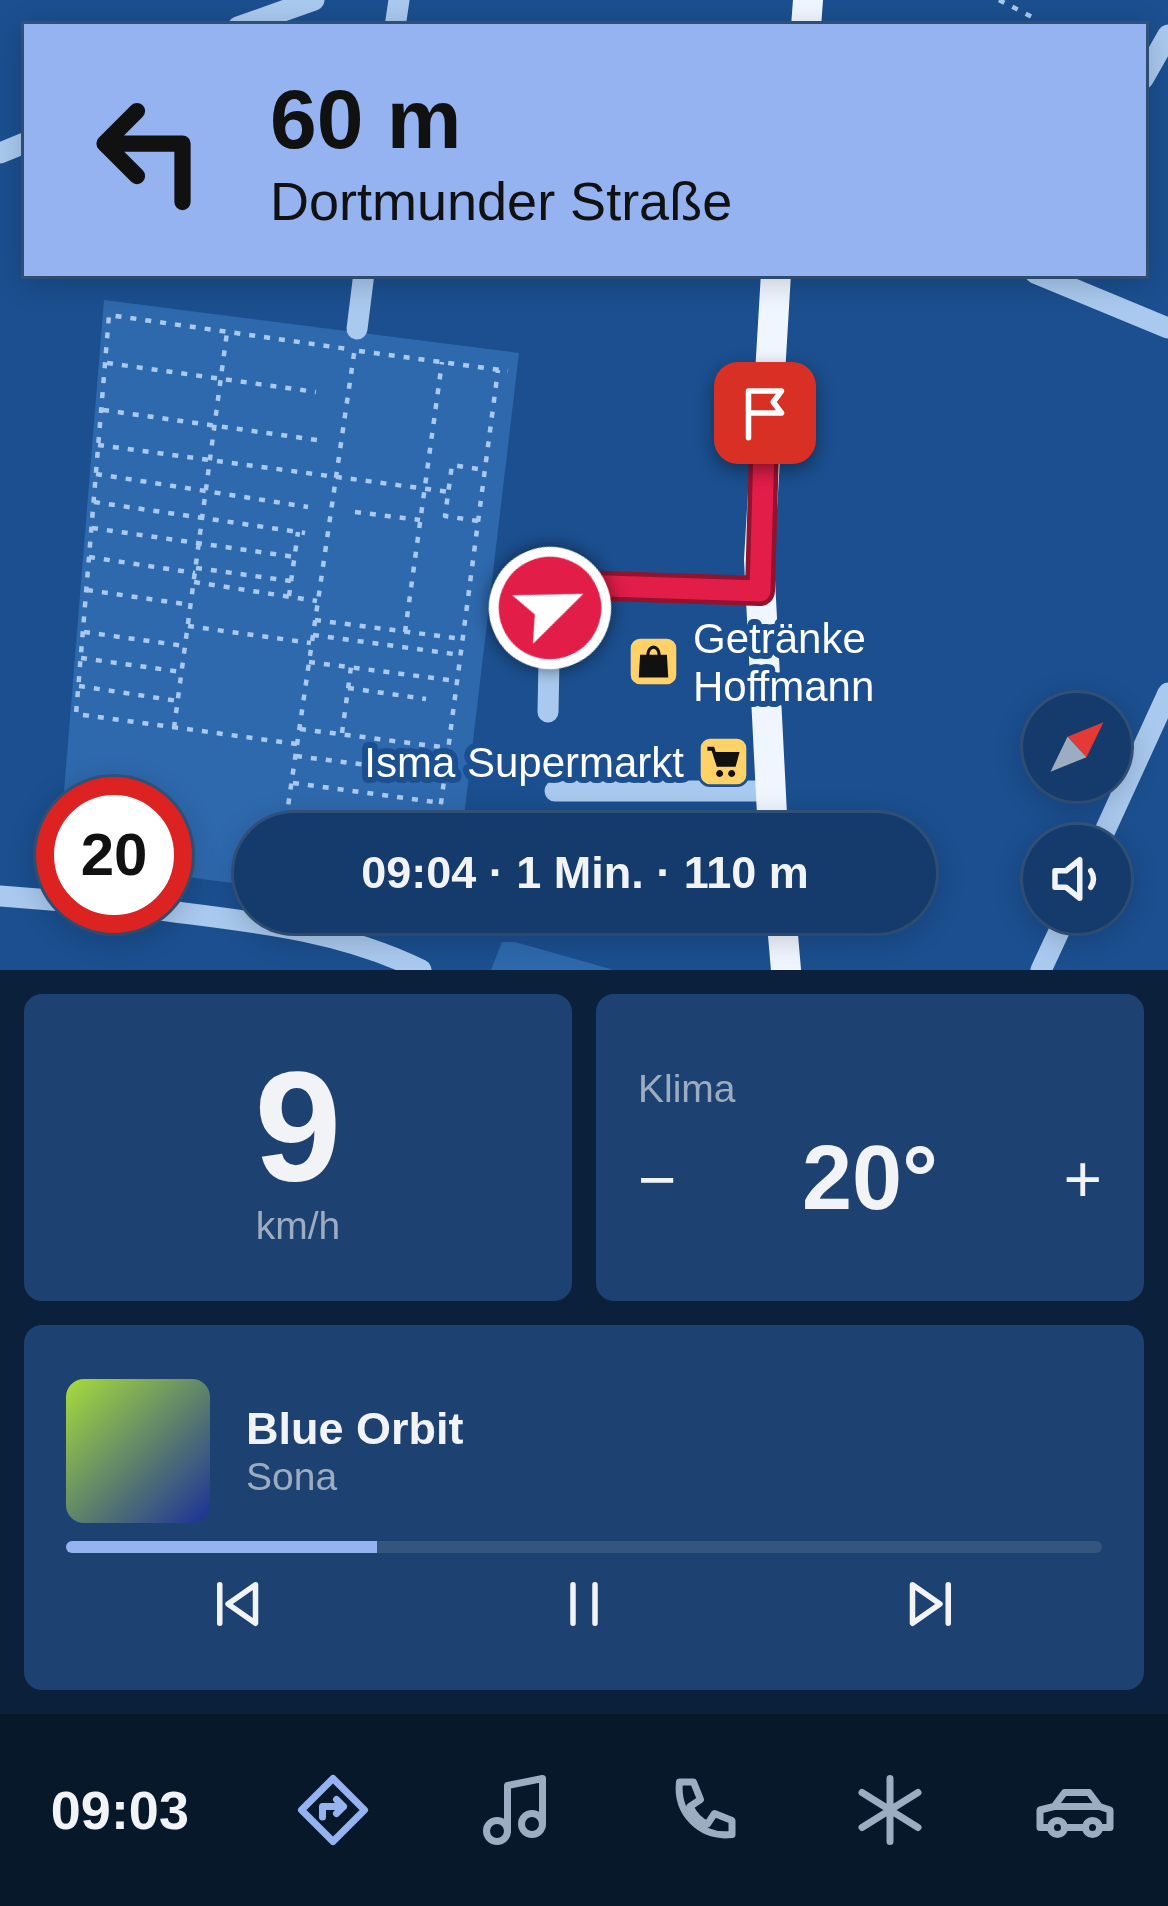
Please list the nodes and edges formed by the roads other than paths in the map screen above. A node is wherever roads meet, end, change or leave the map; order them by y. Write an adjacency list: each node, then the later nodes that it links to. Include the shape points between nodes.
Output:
1 (314, 0): 2 (street)
2 (272, 6): 3 (street)
3 (243, 24)
4 (1168, 35): 5 (street)
5 (1146, 74)
6 (364, 276): 10 (street)
7 (776, 276): 11 (main road)
8 (1042, 276): 9 (street)
9 (1168, 328)
10 (356, 340)
11 (760, 591): 13 (street, via 566,588 550,608); 15 (main road)
12 (1168, 693): 17 (street)
13 (548, 712)
14 (555, 791): 15 (street)
15 (769, 791): 16 (main road)
16 (771, 813)
17 (1108, 825)
18 (0, 896): 19 (street)
19 (36, 899)
20 (192, 915): 23 (street, via 375,947)
21 (783, 933): 24 (main road)
22 (1058, 933): 25 (street)
23 (421, 970)
24 (786, 970)
25 (1041, 970)

